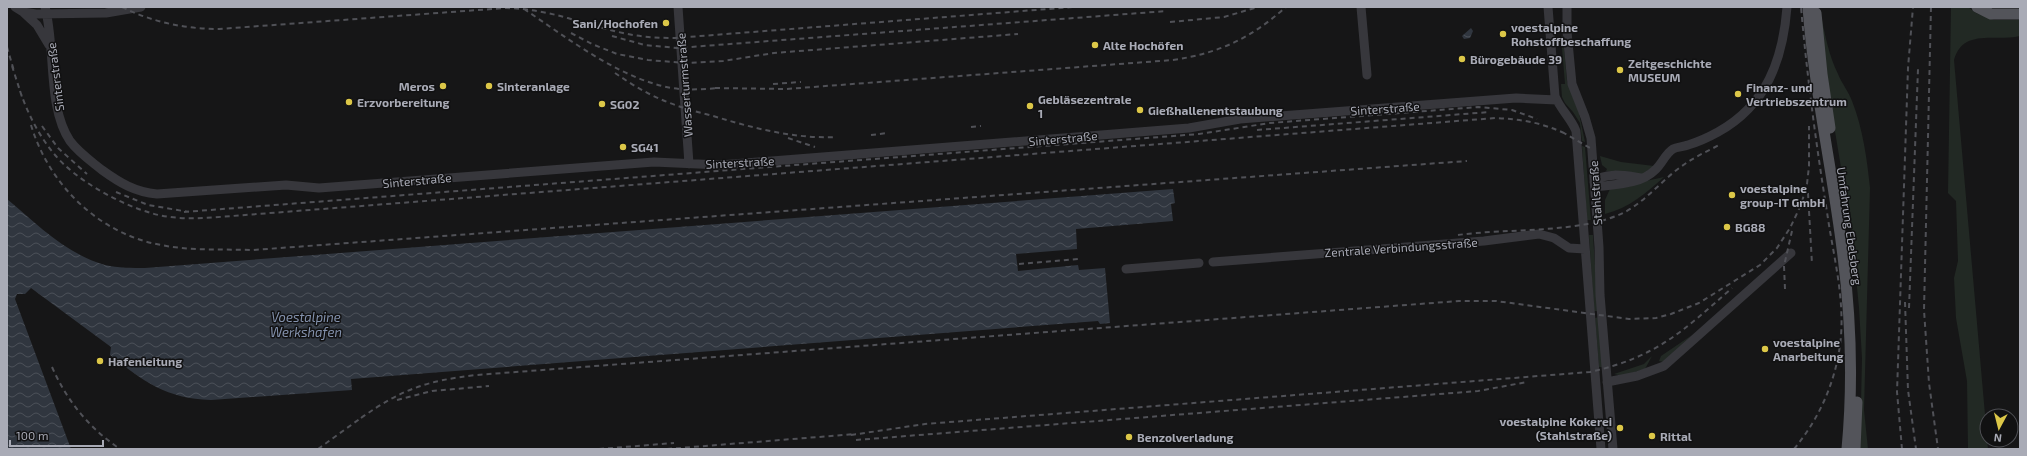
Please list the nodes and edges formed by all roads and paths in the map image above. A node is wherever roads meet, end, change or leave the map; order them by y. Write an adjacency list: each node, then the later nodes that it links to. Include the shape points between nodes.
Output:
1 (34, 7): 11 (street)
2 (142, 7): 12 (street, via 106,13)
3 (678, 7): 18 (street, Wasserturmstraße)
4 (1361, 7): 15 (street)
5 (1548, 7): 16 (street)
6 (1566, 7): 17 (street, Stahlstraße, via 1570,74 1589,130)
7 (1787, 7): 19 (street, via 1780,55 1767,84 1743,114 1719,132 1672,150 1656,170 1642,178)
8 (1808, 7): 30 (main road, Umfahrung Ebelsberg, via 1817,99 1847,289 1850,368)
9 (1816, 7): 31 (main road, Umfahrung Ebelsberg, via 1822,74 1845,214 1854,288 1858,366)
10 (1977, 7): 13 (main road, via 1991,14)
11 (18, 9): 12 (street, via 36,14); 14 (street, via 41,31)
12 (46, 10): 14 (street, Sinterstraße)
13 (2020, 14)
14 (52, 52): 18 (street, Sinterstraße, via 58,110 71,142 88,159 123,184 144,193 286,185 319,188 654,162)
15 (1367, 74)
16 (1556, 100): 18 (street, Sinterstraße, via 1516,98 1240,119 1189,128 720,165); 22 (street, via 1571,119 1576,131)
17 (1592, 156): 19 (street, via 1599,168); 20 (street, Stahlstraße)
18 (689, 164)
19 (1612, 180): 20 (street); 21 (street, via 1602,194)
20 (1594, 184): 21 (street, Stahlstraße)
21 (1597, 217): 27 (street, Stahlstraße)
22 (1585, 249): 24 (street, Zentrale Verbindungsstraße, via 1568,248 1550,236 1538,234 1484,241); 28 (street)
23 (1791, 253): 27 (street, via 1664,366 1638,376)
24 (1213, 262)
25 (1199, 263): 26 (street)
26 (1126, 269)
27 (1607, 382): 29 (street, Stahlstraße)
28 (1601, 449)
29 (1613, 449)
30 (1847, 449)
31 (1854, 449)

